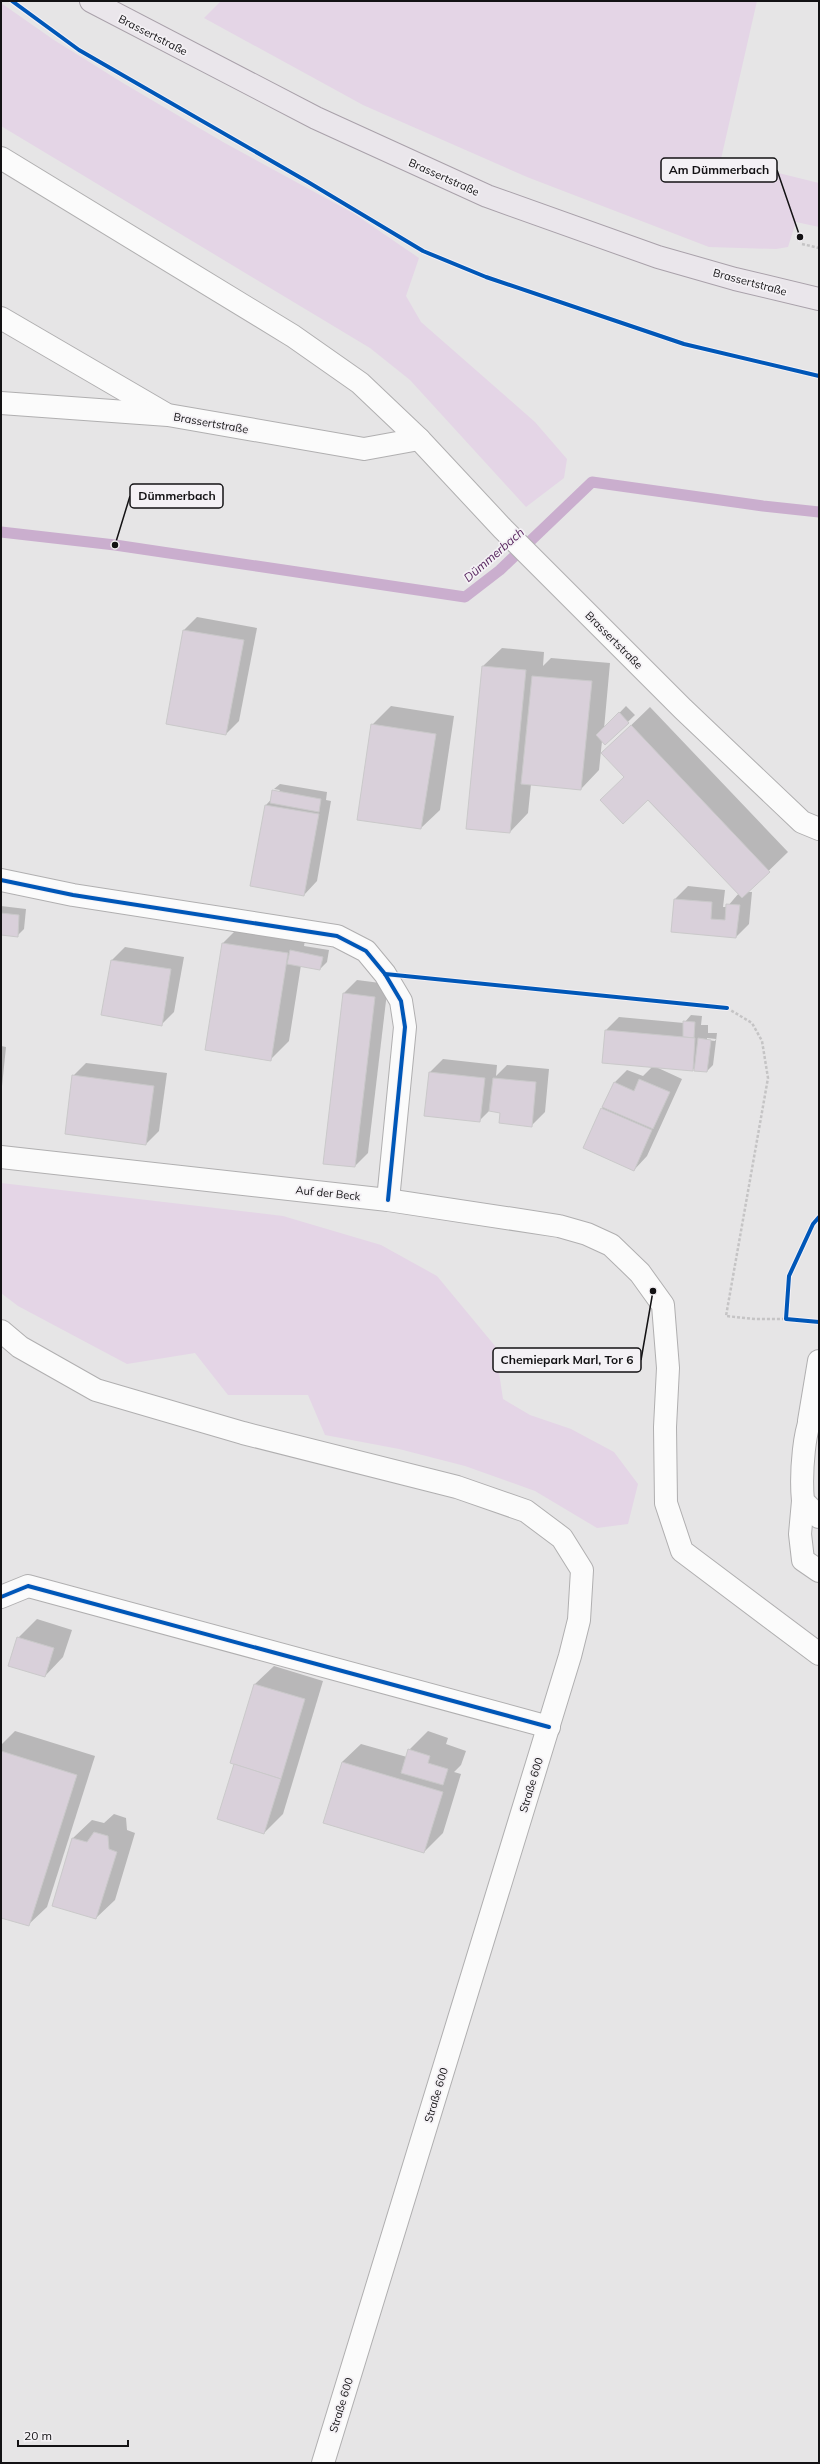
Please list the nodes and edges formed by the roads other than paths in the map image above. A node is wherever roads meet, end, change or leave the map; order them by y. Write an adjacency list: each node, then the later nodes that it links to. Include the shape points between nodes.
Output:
1 (91, 1): 3 (main road, Brassertstraße, via 316,118 487,196 658,257)
2 (1, 158): 7 (street, Brassertstraße, via 293,336 360,383)
3 (819, 299)
4 (1, 318): 6 (street)
5 (1, 403): 6 (street, Brassertstraße)
6 (168, 415): 7 (street, Brassertstraße, via 364,449)
7 (419, 439): 8 (street, Brassertstraße, via 503,529 683,709 802,822)
8 (819, 828)
9 (1, 880): 11 (street, via 73,895 337,936 366,951 401,1001 405,1027)
10 (1, 1157): 11 (street, Auf der Beck)
11 (388, 1200): 20 (street, Auf der Beck, via 559,1226 587,1234 611,1245 640,1273 663,1305 668,1368 665,1427 666,1503 682,1551)
12 (1, 1331): 21 (street, Straße 600, via 20,1348 96,1390 243,1433 457,1487 526,1511 562,1538 582,1570 582,1593 576,1635)
13 (819, 1361): 15 (street)
14 (819, 1406): 15 (street, via 813,1410)
15 (808, 1430): 16 (street, via 801,1479)
16 (803, 1501): 17 (street); 18 (street, via 800,1534 803,1560)
17 (819, 1517)
18 (819, 1571)
19 (1, 1597): 21 (street, via 28,1586)
20 (819, 1654)
21 (549, 1727): 22 (street, Straße 600)
22 (323, 2463)

